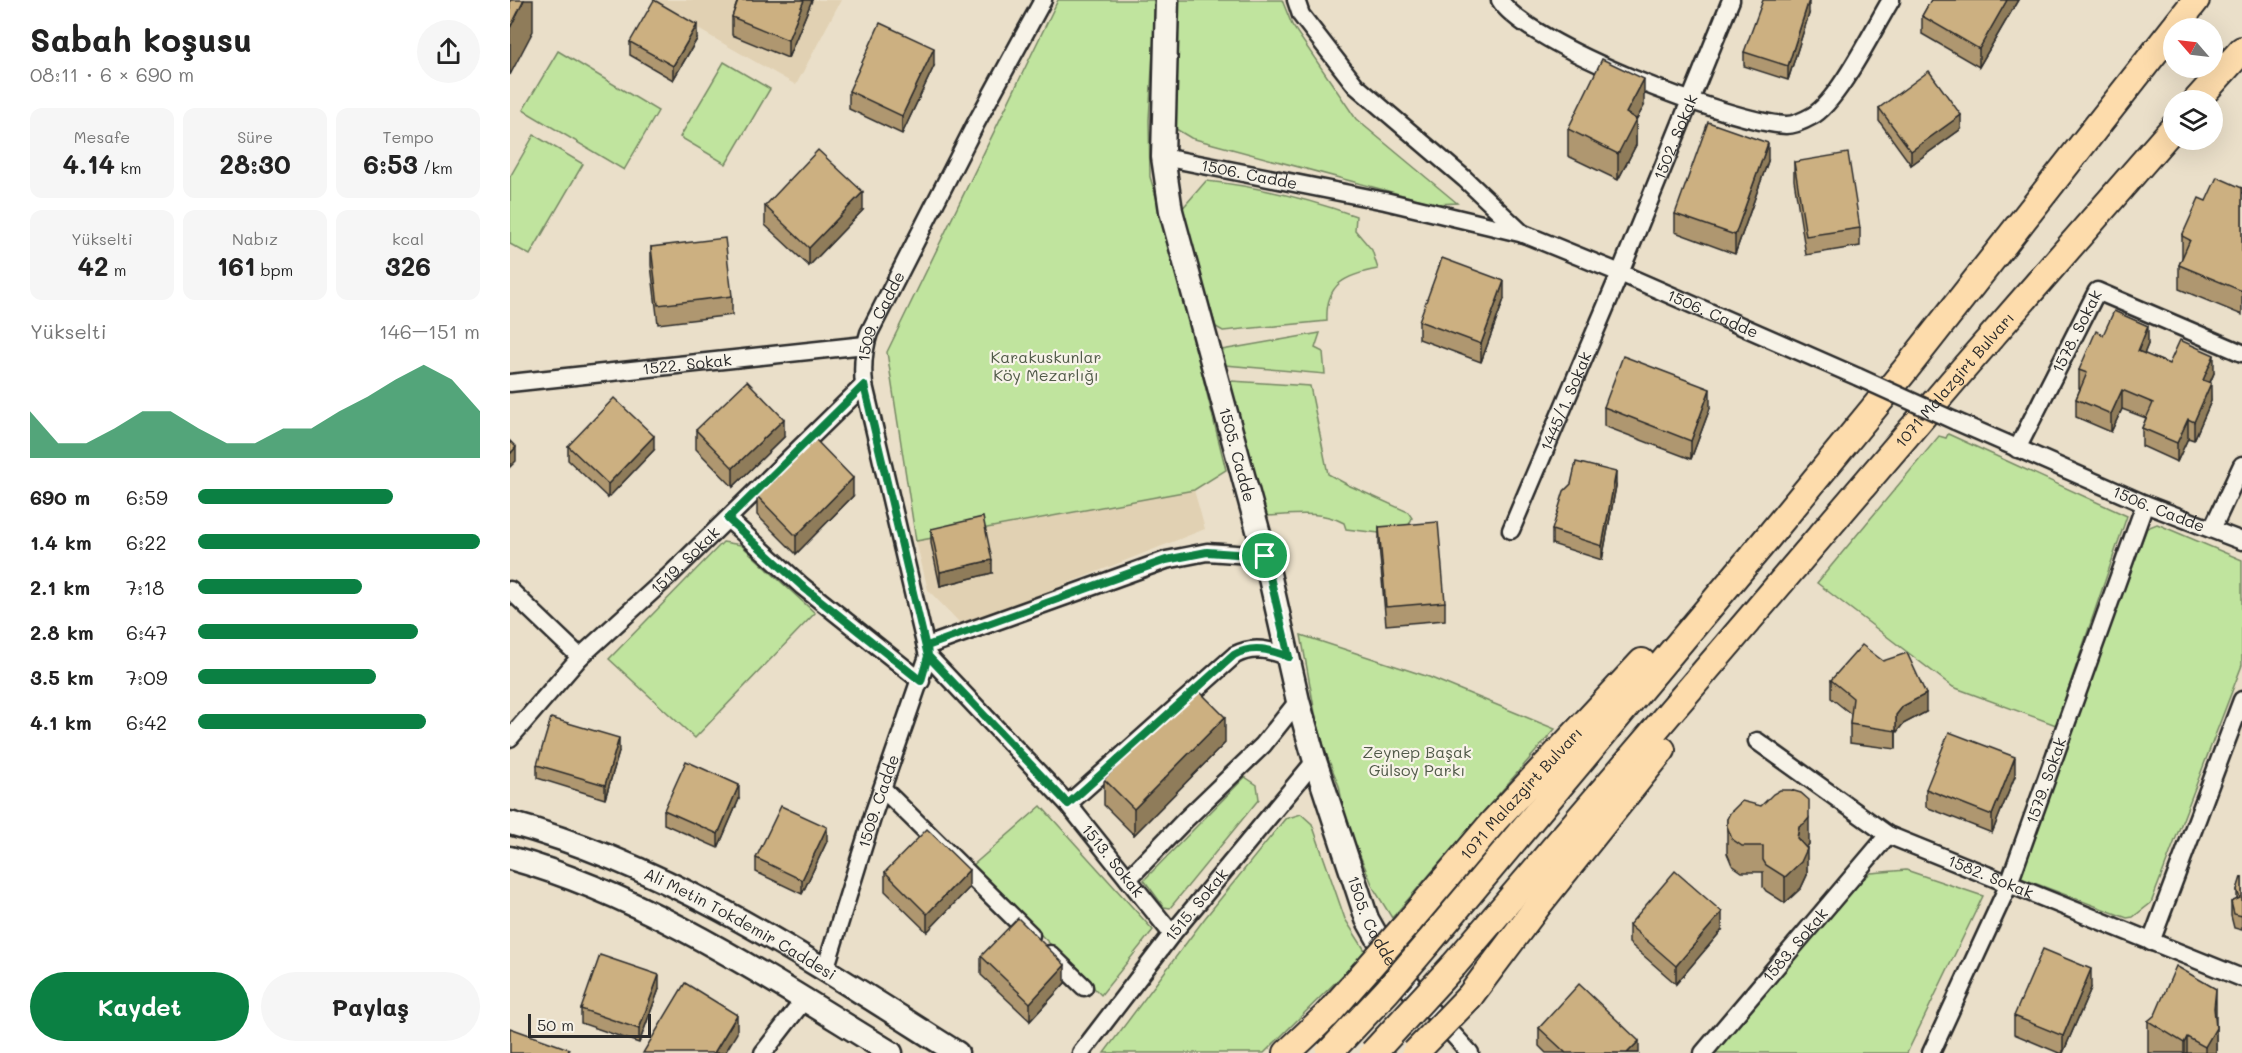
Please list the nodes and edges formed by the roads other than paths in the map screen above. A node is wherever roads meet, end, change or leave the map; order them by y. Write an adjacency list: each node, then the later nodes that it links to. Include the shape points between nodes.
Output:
1 (1043, 0): 15 (street, 1509. Cadde, via 975,125)
2 (1167, 0): 12 (street, 1505. Cadde)
3 (1296, 0): 13 (street, via 1301,15 1356,86)
4 (1500, 0): 10 (street, via 1536,30 1579,55)
5 (1731, 0): 10 (street, 1502. Sokak)
6 (1891, 0): 10 (street, via 1833,97 1813,116 1789,125 1770,124)
7 (2196, 0): 26 (main road, 1071 Malazgirt Bulvarı, via 1906,369)
8 (2242, 50): 9 (main road)
9 (2206, 90)
10 (1690, 101): 14 (street, 1502. Sokak)
11 (2163, 140): 29 (main road, 1071 Malazgirt Bulvarı)
12 (1162, 157): 13 (street, 1506. Cadde, via 1385,201); 27 (street, 1505. Cadde, via 1171,211)
13 (1524, 234): 14 (street, 1506. Cadde)
14 (1620, 273): 19 (street, 1506. Cadde, bridge); 24 (street, 1445/1. Sokak)
15 (865, 345): 17 (street, 1522. Sokak); 18 (street, 1509. Cadde)
16 (2242, 353): 19 (street, 1578. Sokak, via 2097,291)
17 (510, 383)
18 (864, 385): 22 (street, 1519. Sokak); 30 (street, 1509. Cadde)
19 (2017, 449): 21 (street, 1506. Cadde)
20 (2242, 465): 23 (street)
21 (2145, 504): 23 (street, 1506. Cadde); 45 (street, 1579. Sokak)
22 (728, 519): 31 (street, 1519. Sokak); 33 (street, via 802,586)
23 (2212, 529): 25 (street, 1506. Cadde)
24 (1511, 530)
25 (2242, 541)
26 (1764, 542): 57 (main road, 1071 Malazgirt Bulvarı, bridge, via 1702,597 1494,820 1327,1015); 58 (main road, 1071 Malazgirt Bulvarı, bridge, via 1428,943)
27 (1265, 556): 30 (street, via 1207,552 1166,560); 32 (street, 1505. Cadde)
28 (510, 590): 31 (street)
29 (1738, 634): 59 (main road, 1071 Malazgirt Bulvarı, bridge, via 1454,965); 60 (main road, 1071 Malazgirt Bulvarı, bridge, via 1678,730 1470,996)
30 (927, 651): 33 (street, 1509. Cadde); 40 (street, 1513. Sokak)
31 (580, 657): 36 (street, 1519. Sokak)
32 (1289, 657): 34 (street, 1505. Cadde); 40 (street, via 1257,648 1234,655)
33 (921, 681): 39 (street, 1509. Cadde)
34 (1298, 701): 38 (street, 1505. Cadde); 44 (street, via 1263,745)
35 (2241, 707): 47 (street)
36 (510, 738)
37 (1757, 741): 42 (street, 1582. Sokak)
38 (1315, 761): 46 (street, 1515. Sokak); 51 (street, 1505. Cadde, via 1366,919)
39 (883, 789): 48 (street, 1509. Cadde); 50 (street)
40 (1068, 804): 44 (street, 1513. Sokak)
41 (510, 823): 48 (street, Ali Metin Tokdemir Caddesi, via 547,833 653,875)
42 (1887, 836): 45 (street, 1582. Sokak); 62 (street, 1583. Sokak)
43 (510, 858): 52 (street, Ali Metin Tokdemir Caddesi, via 622,898 728,953)
44 (1128, 879): 46 (street, 1513. Sokak)
45 (2008, 886): 47 (street, 1582. Sokak); 63 (street, 1579. Sokak)
46 (1172, 934): 56 (street, 1515. Sokak)
47 (2151, 942): 49 (street, 1582. Sokak)
48 (825, 970): 55 (street, Ali Metin Tokdemir Caddesi)
49 (2242, 978)
50 (1084, 987)
51 (1416, 994): 61 (street)
52 (804, 1000): 53 (street); 54 (street, Ali Metin Tokdemir Caddesi)
53 (763, 1053)
54 (891, 1053)
55 (957, 1053)
56 (1081, 1053)
57 (1287, 1053)
58 (1329, 1053)
59 (1372, 1053)
60 (1415, 1053)
61 (1470, 1053)
62 (1703, 1053)
63 (1931, 1053)

